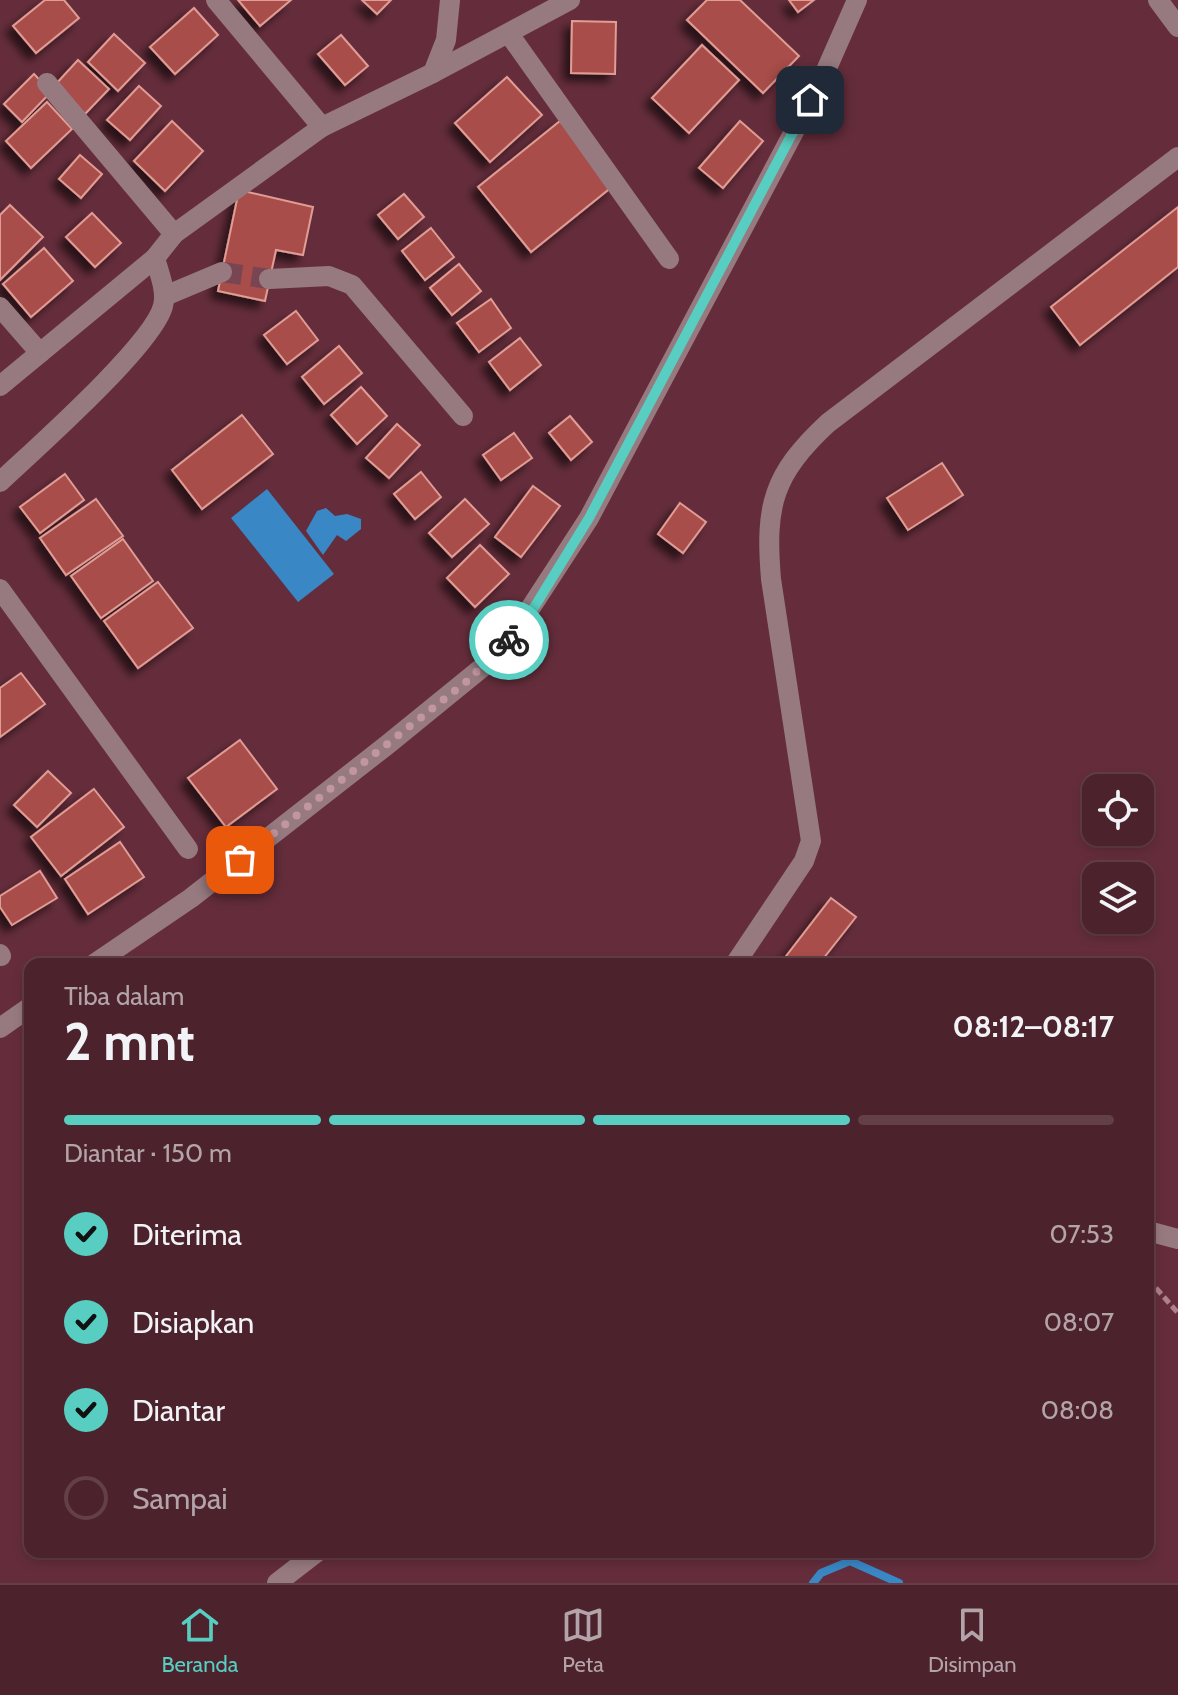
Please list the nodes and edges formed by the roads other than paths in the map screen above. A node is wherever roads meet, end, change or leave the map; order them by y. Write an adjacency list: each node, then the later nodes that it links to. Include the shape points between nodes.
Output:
1 (216, 0): 10 (street)
2 (450, 0): 8 (street, via 446,40)
3 (570, 0): 7 (street)
4 (857, 0): 25 (street, via 824,75 589,518 511,638 387,745 191,898)
5 (1158, 0): 6 (street)
6 (1178, 27)
7 (509, 34): 8 (street); 14 (street)
8 (433, 73): 10 (street)
9 (47, 83): 12 (street)
10 (322, 127): 12 (street)
11 (1178, 157): 26 (street, via 828,423 800,453 773,497 768,536 771,579 811,841 804,861)
12 (174, 234): 13 (street)
13 (155, 258): 17 (street); 19 (street)
14 (669, 259)
15 (222, 272): 17 (street)
16 (269, 279): 21 (street, via 329,276 352,285)
17 (165, 296): 22 (street, via 157,321 139,344)
18 (0, 307): 19 (street)
19 (40, 353): 20 (street)
20 (0, 386)
21 (463, 416)
22 (0, 482)
23 (0, 589): 24 (street)
24 (188, 849)
25 (103, 958)
26 (739, 958)
27 (24, 1011): 28 (street)
28 (0, 1028)
29 (1154, 1233): 30 (street)
30 (1178, 1239)
31 (309, 1558): 32 (street)
32 (277, 1583)

